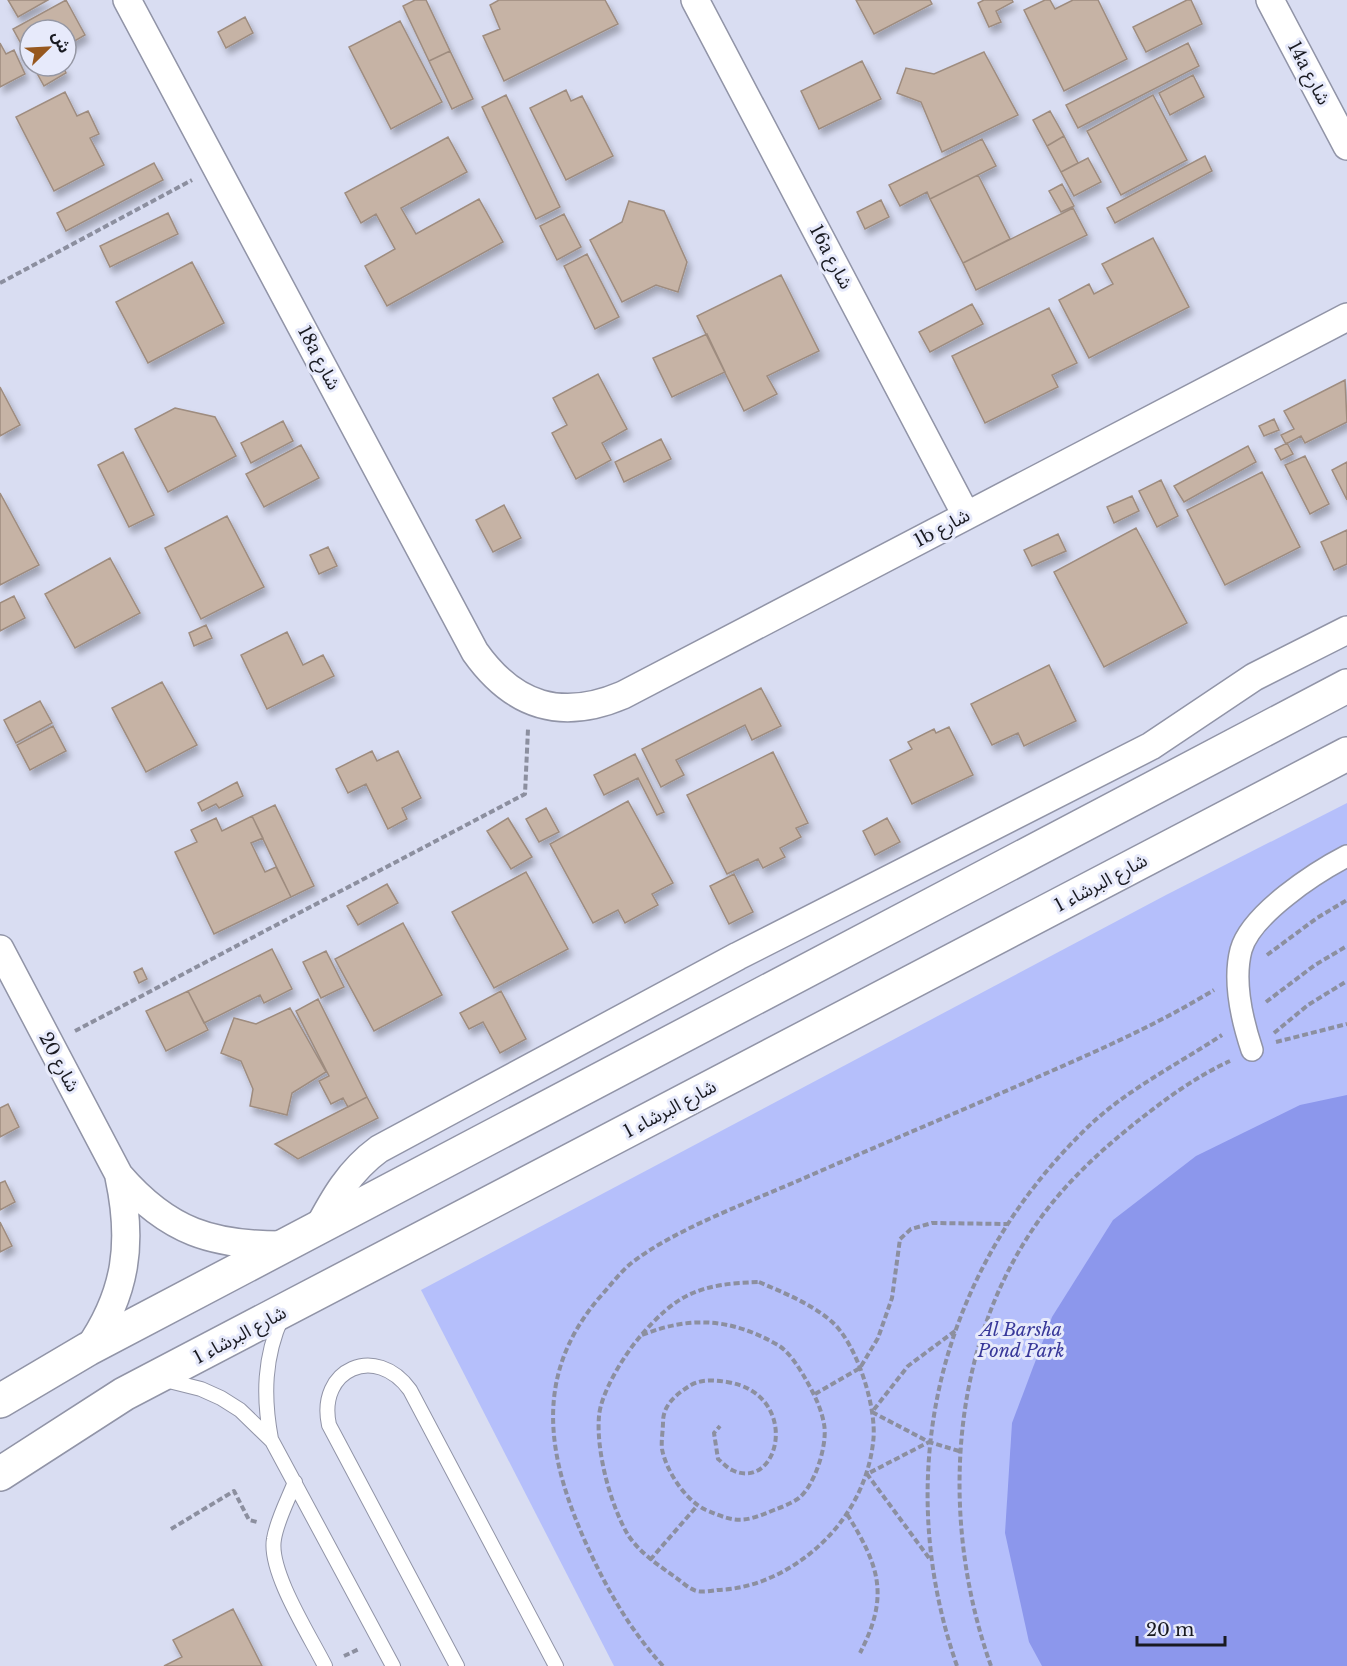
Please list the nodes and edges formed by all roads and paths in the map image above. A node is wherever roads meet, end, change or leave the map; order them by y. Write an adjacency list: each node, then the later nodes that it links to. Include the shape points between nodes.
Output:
1 (127, 0): 5 (street, 18a شارع)
2 (695, 0): 8 (street, 16a شارع)
3 (1270, 0): 4 (street, 14a شارع)
4 (1347, 146)
5 (218, 166): 6 (path); 11 (street, 18a شارع, via 475,652 507,689)
6 (0, 283)
7 (1347, 317): 8 (street, 1b شارع)
8 (966, 515): 11 (street, 1b شارع, via 623,695 577,709)
9 (1347, 630): 25 (street, via 1254,677 1125,760 738,956 379,1149 350,1174)
10 (1347, 686): 25 (street)
11 (529, 700): 21 (path, via 525,794)
12 (1347, 754): 27 (street, شارع البرشاء 1)
13 (1347, 856): 17 (street, via 1288,892 1257,925 1242,948)
14 (1347, 900): 17 (path)
15 (1347, 946): 19 (path, via 1277,992)
16 (0, 949): 21 (street, شارع 20)
17 (1239, 975): 19 (street); 55 (path, via 1108,1046 667,1241 628,1266 585,1314 562,1359 555,1383 552,1439 558,1467 576,1523 602,1577 633,1629)
18 (1347, 981): 22 (path, via 1308,1005)
19 (1242, 1022): 22 (street); 24 (path, via 1128,1092 1057,1160)
20 (1347, 1024): 22 (path)
21 (50, 1044): 23 (street, شارع 20)
22 (1252, 1050): 39 (path, via 1190,1083 1115,1139 1073,1178 1037,1223 1008,1272 986,1326 970,1381)
23 (119, 1175): 26 (street, شارع 20, via 157,1214 181,1227 233,1243); 30 (street, شارع 20, via 125,1206 126,1258 113,1306)
24 (1007, 1224): 28 (path, via 979,1273); 31 (path, via 932,1223 911,1228 900,1239 892,1299 878,1338)
25 (317, 1230): 26 (street)
26 (288, 1245): 30 (street)
27 (285, 1311): 32 (street, شارع البرشاء 1); 37 (lane, via 266,1374 265,1397)
28 (956, 1331): 35 (path, via 908,1366); 38 (path, via 938,1392)
29 (641, 1335): 31 (path, via 661,1312 690,1292 721,1283 759,1282 803,1301 833,1322); 33 (path, via 668,1325 719,1322 778,1344 798,1366); 48 (path, via 625,1355 599,1415 600,1448 628,1535)
30 (88, 1349): 34 (street)
31 (860, 1368): 33 (path); 35 (path)
32 (158, 1378): 37 (lane, via 221,1398 240,1410); 40 (street, شارع البرشاء 1, via 124,1394)
33 (814, 1394): 43 (path, via 825,1425 819,1467 800,1498 759,1516 733,1522)
34 (0, 1401)
35 (872, 1412): 38 (path); 41 (path, via 874,1441)
36 (720, 1425): 43 (path, via 714,1433 718,1459 733,1470 751,1473 767,1465 777,1440 773,1413 759,1395 737,1383 696,1382 675,1395 663,1417 662,1450 676,1481)
37 (272, 1441): 42 (lane)
38 (930, 1442): 39 (path); 41 (path); 47 (path)
39 (959, 1451): 57 (path, via 963,1551)
40 (0, 1474)
41 (867, 1474): 44 (path); 47 (path)
42 (295, 1482): 46 (lane); 49 (lane)
43 (697, 1506): 48 (path)
44 (847, 1514): 48 (path, via 812,1552 767,1580 736,1590 695,1591); 50 (path, via 872,1556 879,1589 874,1626)
45 (171, 1529): 46 (path, via 234,1491 249,1520)
46 (277, 1530): 51 (lane, via 273,1545 276,1568)
47 (930, 1559): 56 (path)
48 (650, 1560)
49 (378, 1639): 51 (path); 52 (lane)
50 (860, 1653)
51 (331, 1663)
52 (393, 1666)
53 (458, 1666): 54 (lane, via 329,1425 326,1412 330,1392 352,1368 379,1365 392,1370 410,1390)
54 (556, 1666)
55 (663, 1666)
56 (957, 1666)
57 (991, 1666)

